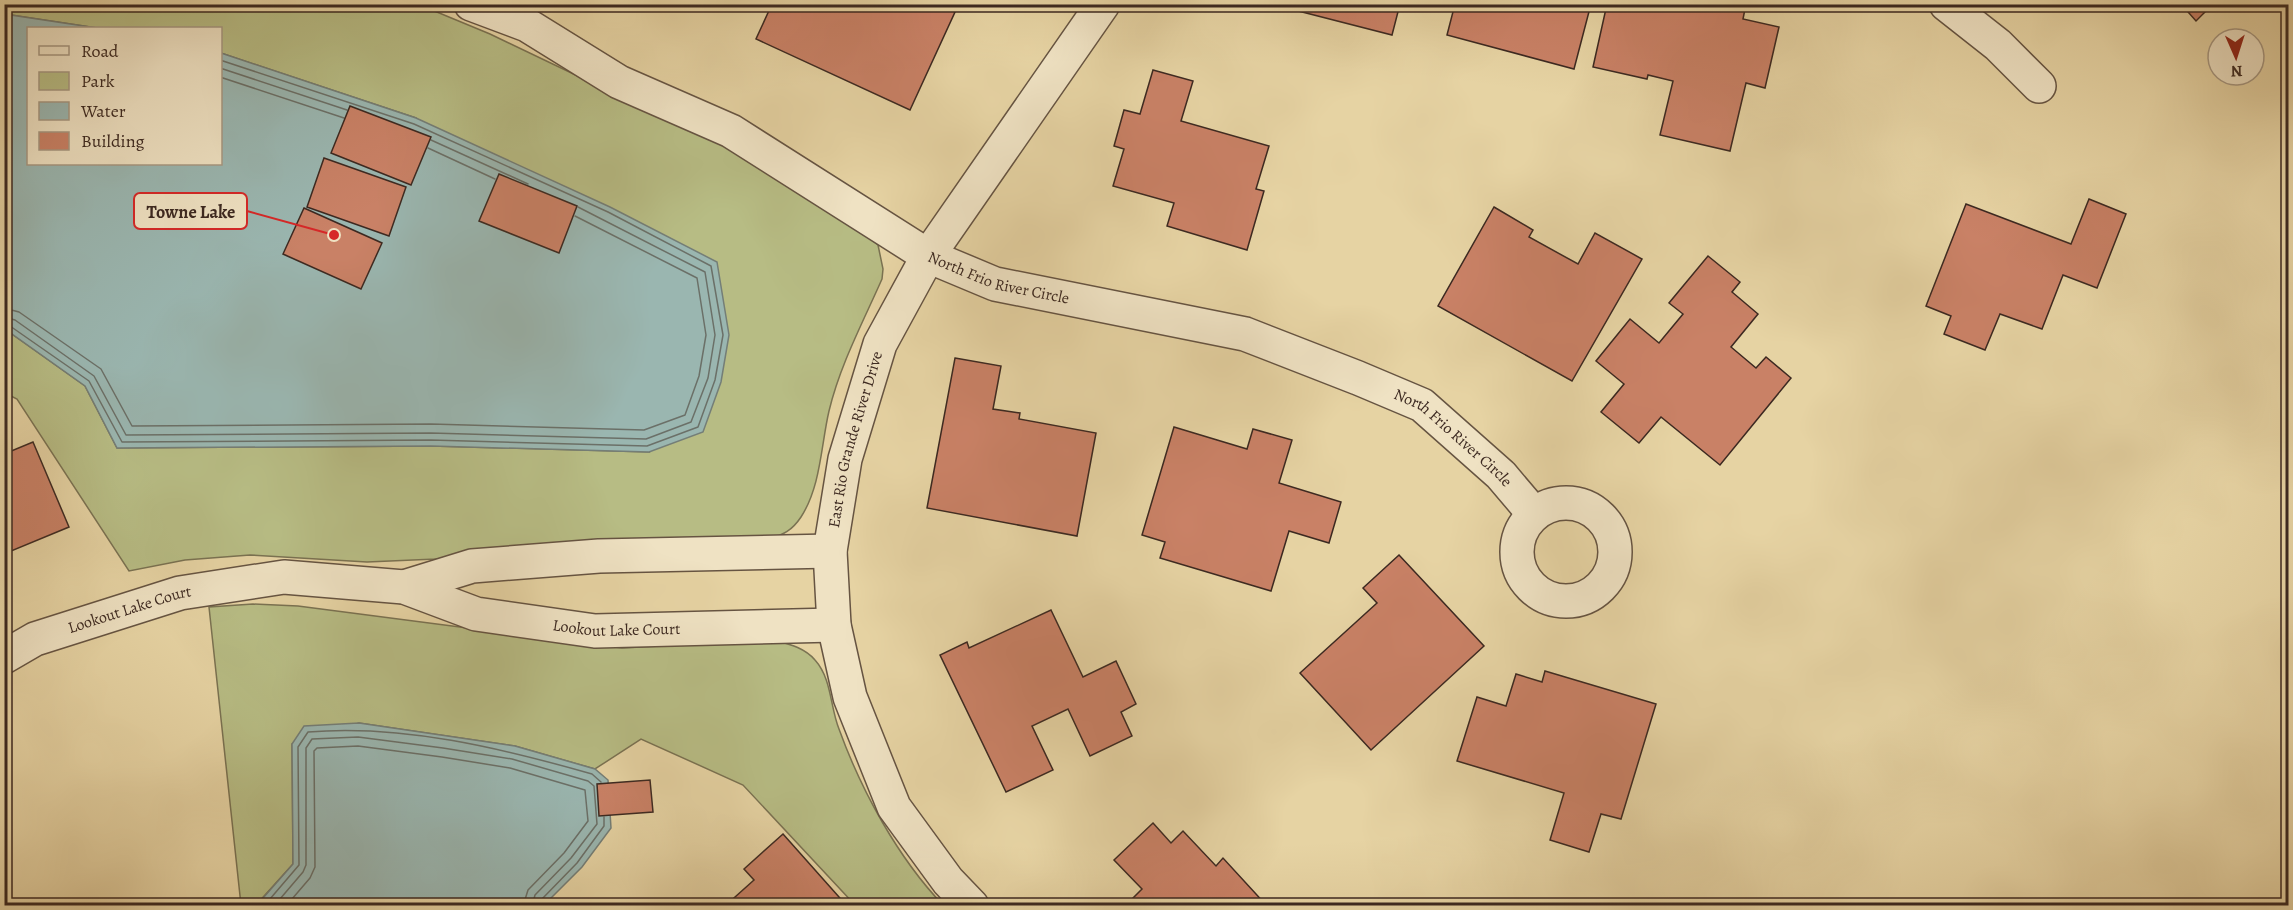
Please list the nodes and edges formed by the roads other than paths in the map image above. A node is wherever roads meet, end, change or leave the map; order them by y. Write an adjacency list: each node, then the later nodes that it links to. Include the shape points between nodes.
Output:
1 (471, 4): 5 (street, North Frio River Circle, via 527,25 619,81 731,131)
2 (1103, 4): 5 (street, East Rio Grande River Drive)
3 (1946, 4): 4 (street, via 1998,45)
4 (2039, 86)
5 (927, 256): 6 (street, North Frio River Circle, via 995,284 1245,334 1369,382 1422,405 1501,475); 7 (street, East Rio Grande River Drive, via 880,344 845,459)
6 (1534, 514)
7 (830, 551): 8 (street, Lookout Lake Court, via 599,556 472,566); 9 (street, East Rio Grande River Drive)
8 (404, 587): 9 (street, Lookout Lake Court, via 476,614 595,631); 10 (street, Lookout Lake Court, via 284,577 180,592 34,639)
9 (834, 626): 11 (street, East Rio Grande River Drive, via 850,698 894,807 948,881)
10 (4, 657)
11 (972, 906)

